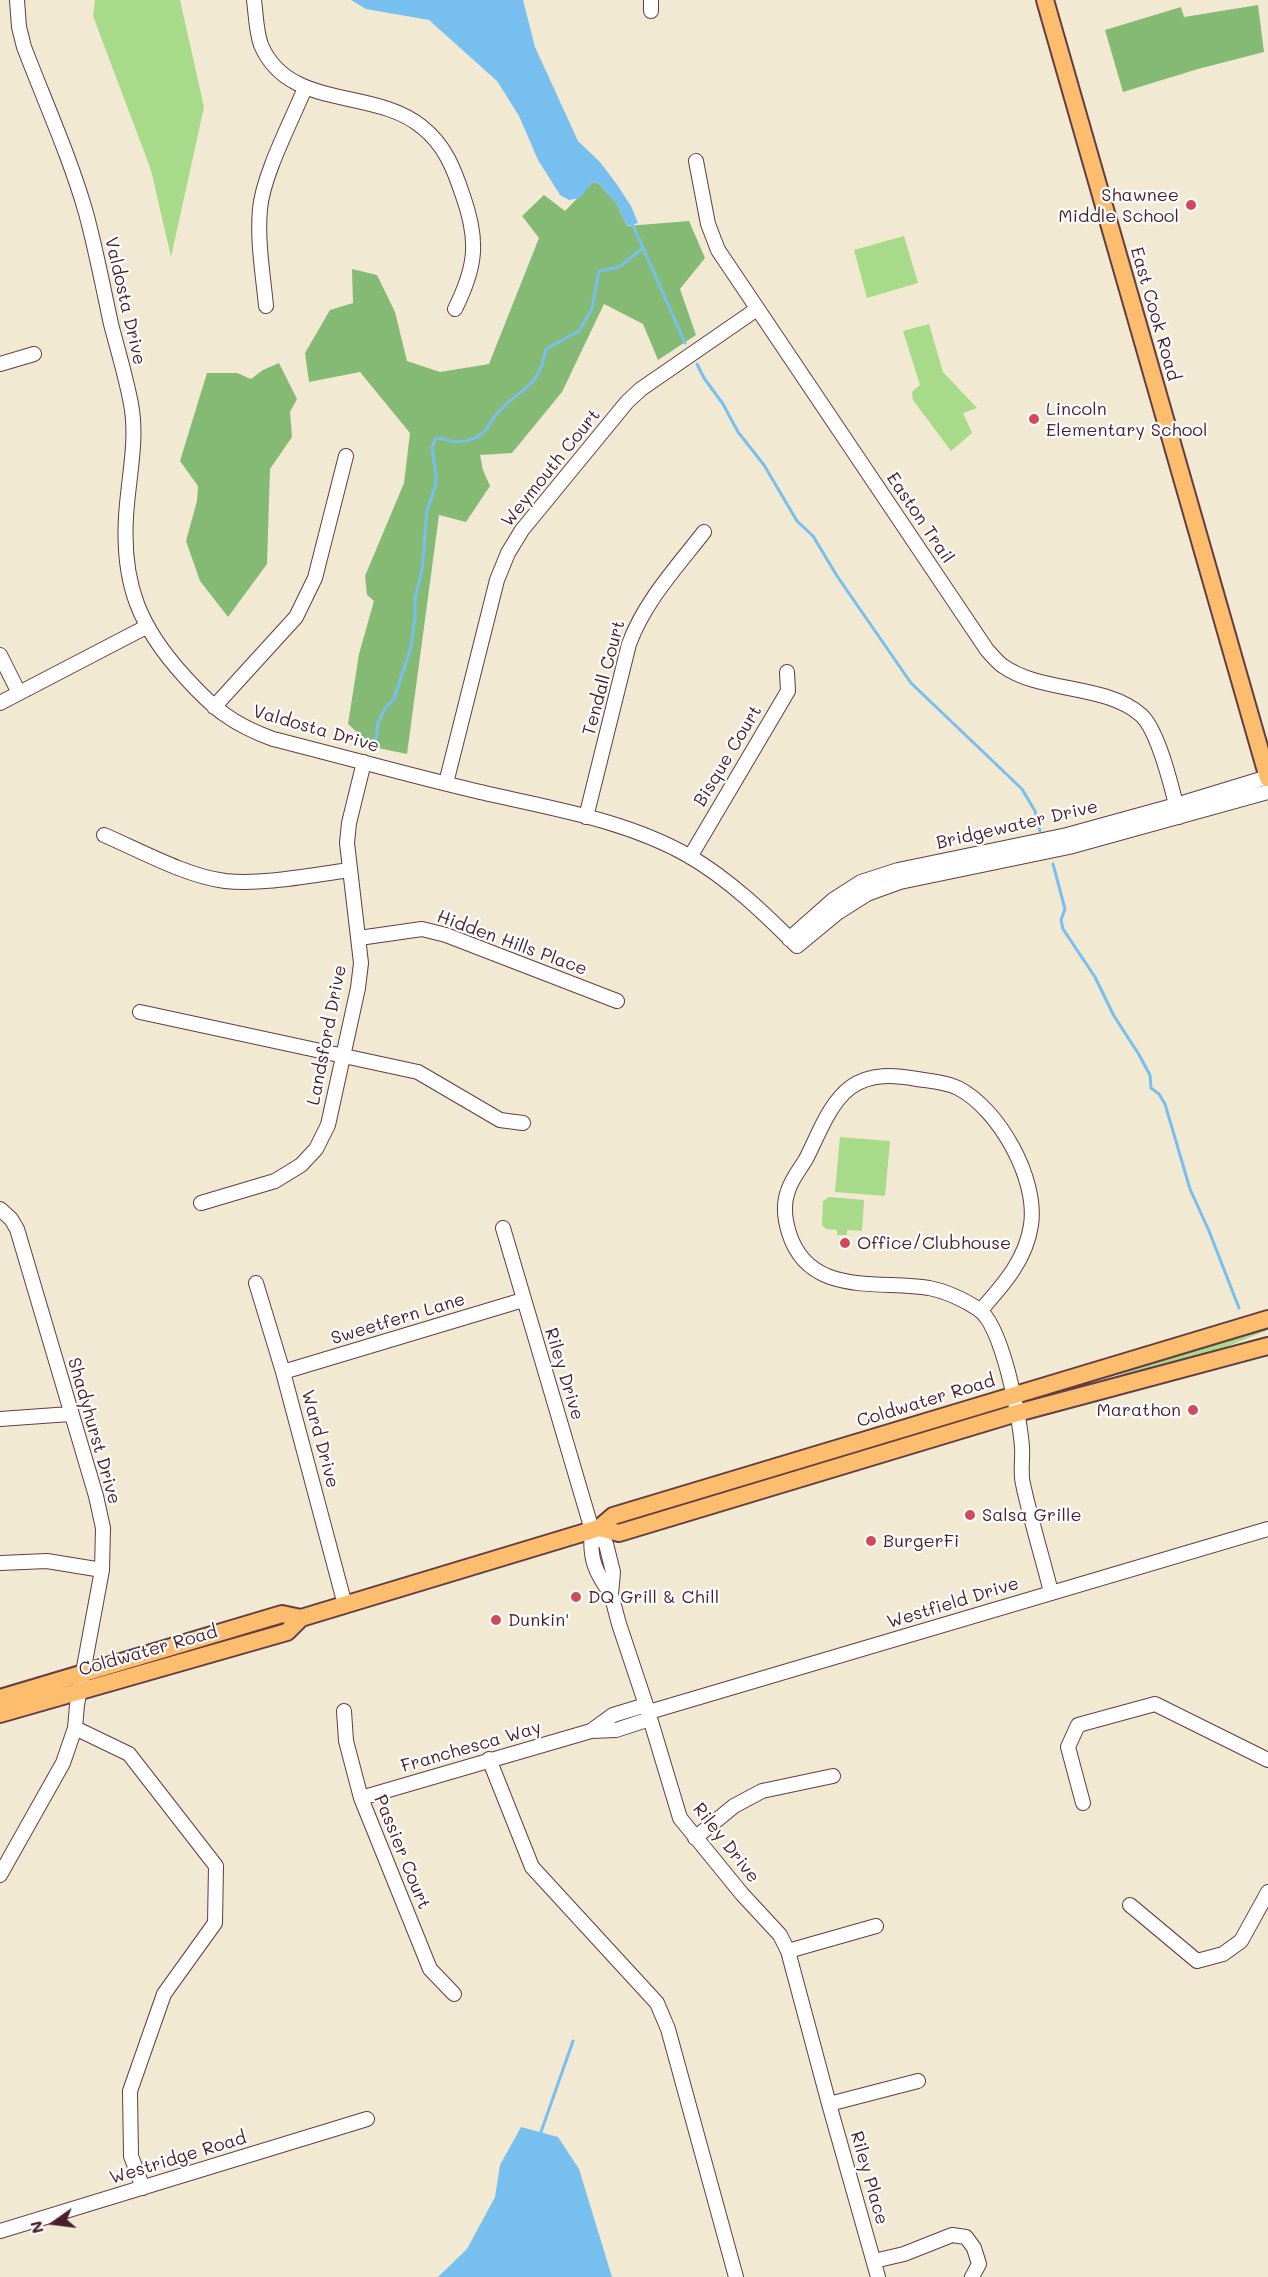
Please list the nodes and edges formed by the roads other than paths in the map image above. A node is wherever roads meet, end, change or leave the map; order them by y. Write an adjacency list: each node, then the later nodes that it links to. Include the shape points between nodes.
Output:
1 (17, 0): 13 (street, Valdosta Drive, via 24,47 86,213 131,404 133,440 126,546 129,574)
2 (254, 0): 4 (street, via 258,34 268,58)
3 (1045, 0): 20 (main road, East Cook Road)
4 (304, 88): 6 (street, via 267,179 260,208); 7 (street, via 402,114 440,144 453,167 474,237 470,274)
5 (696, 161): 8 (street, Easton Trail, via 712,238)
6 (266, 306)
7 (455, 309)
8 (757, 309): 21 (street, Weymouth Court, via 634,395 522,530 497,580); 23 (street, Easton Trail, via 987,650 1003,666 1024,677 1115,700 1141,715 1159,745)
9 (34, 354): 10 (street)
10 (0, 364)
11 (346, 456): 18 (street, via 315,578 296,617)
12 (704, 532): 24 (street, Tendall Court, via 638,620)
13 (146, 627): 16 (street); 18 (street, Valdosta Drive)
14 (0, 655): 16 (street)
15 (788, 672): 26 (street, Bisque Court, via 788,691)
16 (19, 693): 17 (street)
17 (0, 703)
18 (214, 707): 19 (street, Valdosta Drive, via 247,729 273,739)
19 (364, 762): 21 (street, Valdosta Drive); 27 (street, Landsford Drive, via 349,823)
20 (1268, 777): 23 (street, Bridgewater Drive)
21 (446, 783): 24 (street, Valdosta Drive)
22 (1268, 792): 23 (street, Bridgewater Drive)
23 (1177, 811): 29 (street, Bridgewater Drive, via 1069,847 900,882 867,894)
24 (586, 817): 26 (street, Valdosta Drive, via 654,838)
25 (104, 835): 27 (street, via 189,871 223,880 245,882)
26 (690, 857): 29 (street, Valdosta Drive, via 756,905)
27 (350, 870): 28 (street, Landsford Drive)
28 (359, 938): 30 (street, Hidden Hills Place, via 422,929); 32 (street, Landsford Drive, via 358,988)
29 (793, 943)
30 (617, 1001)
31 (140, 1012): 32 (street)
32 (343, 1056): 33 (street, via 418,1072 500,1120); 34 (street, Landsford Drive, via 328,1125 316,1149 301,1165 275,1181)
33 (523, 1123)
34 (201, 1203)
35 (0, 1209): 45 (street, Shadyhurst Drive, via 17,1229)
36 (503, 1228): 38 (street, Riley Drive)
37 (256, 1283): 42 (street, Ward Drive)
38 (523, 1300): 42 (street, Sweetfern Lane); 47 (street, Riley Drive)
39 (981, 1310): 39 (street, via 932,1288 836,1281 815,1271 799,1256 785,1217 788,1191 834,1107 849,1088 881,1076 899,1076 955,1086 991,1113 1024,1170 1032,1197 1031,1225 1022,1258); 43 (street, via 1001,1346)
40 (1268, 1319): 43 (main road, Coldwater Road)
41 (1268, 1346): 44 (main road, Coldwater Road)
42 (283, 1372): 52 (street, Ward Drive)
43 (1013, 1395): 44 (street); 47 (main road, Coldwater Road, via 613,1516)
44 (1017, 1413): 47 (main road, Coldwater Road, via 619,1533); 51 (street, via 1022,1481)
45 (70, 1414): 46 (street); 50 (street, Shadyhurst Drive, via 103,1528)
46 (0, 1419)
47 (596, 1529): 52 (main road, Coldwater Road); 58 (street, Riley Drive, via 606,1544 613,1572 611,1594)
48 (1268, 1529): 51 (street, Westfield Drive)
49 (0, 1563): 50 (street, via 47,1561)
50 (102, 1570): 54 (street, Shadyhurst Drive)
51 (1051, 1592): 58 (street, Westfield Drive)
52 (345, 1605): 53 (main road, Coldwater Road)
53 (301, 1618): 54 (main road, Coldwater Road, via 282,1614); 55 (main road, Coldwater Road, via 287,1632)
54 (84, 1673): 55 (street, Shadyhurst Drive); 56 (main road, Coldwater Road)
55 (81, 1690): 59 (main road, Coldwater Road); 60 (street, Shadyhurst Drive)
56 (0, 1698)
57 (344, 1711): 64 (street, Passier Court, via 346,1741)
58 (649, 1712): 61 (street, Franchesca Way, via 613,1715 591,1731); 66 (street, Riley Drive, via 680,1818)
59 (0, 1714)
60 (75, 1728): 67 (street, Shadyhurst Drive, via 63,1763); 76 (street, via 129,1754 216,1866 214,1923 164,1994 130,2091 131,2156)
61 (489, 1759): 64 (street, Franchesca Way); 79 (street, via 532,1867 657,2003 669,2029)
62 (1268, 1760): 65 (street, via 1155,1704 1078,1725 1068,1747)
63 (834, 1776): 66 (street, via 762,1791 734,1806)
64 (361, 1798): 72 (street, Passier Court, via 430,1969)
65 (1083, 1803)
66 (695, 1838): 71 (street, Riley Drive, via 780,1935)
67 (0, 1875)
68 (1268, 1892): 69 (street, via 1241,1941 1223,1954 1197,1961)
69 (1130, 1905)
70 (876, 1926): 71 (street)
71 (788, 1951): 74 (street, Riley Drive)
72 (454, 1994)
73 (918, 2081): 74 (street)
74 (828, 2104): 78 (street, Riley Place)
75 (367, 2119): 76 (street, Westridge Road)
76 (143, 2188): 77 (street, Westridge Road)
77 (0, 2231)
78 (874, 2261): 80 (street, Riley Place); 81 (street, via 952,2235 966,2236 979,2264)
79 (736, 2277)
80 (878, 2277)
81 (972, 2277)

